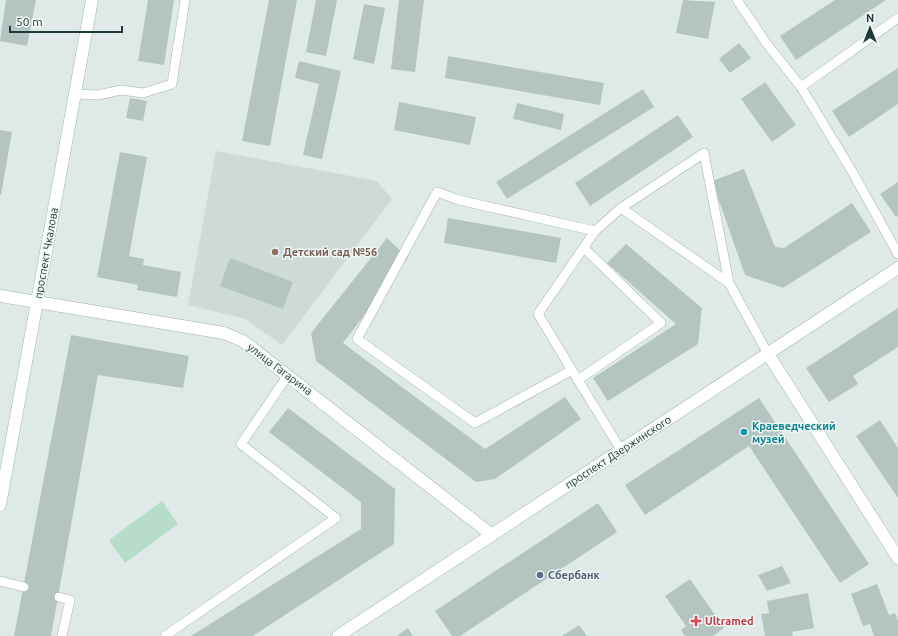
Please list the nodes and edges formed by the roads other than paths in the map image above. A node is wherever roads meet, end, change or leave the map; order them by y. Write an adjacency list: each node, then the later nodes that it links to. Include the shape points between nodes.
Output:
1 (92, 0): 6 (main road, проспект Чкалова)
2 (185, 0): 6 (lane, via 172,84 143,93 121,90 98,95)
3 (737, 0): 5 (lane)
4 (898, 18): 5 (lane)
5 (801, 87): 10 (lane)
6 (75, 94): 14 (main road, проспект Чкалова)
7 (621, 208): 8 (lane); 12 (lane); 12 (lane, via 704,153)
8 (595, 231): 9 (lane); 16 (lane, via 460,200 437,192 357,339 475,423)
9 (584, 248): 16 (lane, via 538,314); 18 (lane, via 661,323)
10 (898, 254)
11 (898, 268): 15 (main road, проспект Дзержинского)
12 (729, 284): 15 (lane)
13 (0, 296): 14 (main road, улица Гагарина)
14 (37, 302): 17 (main road, улица Гагарина, via 224,333 243,341); 20 (main road, проспект Чкалова)
15 (768, 354): 19 (main road, проспект Дзержинского); 22 (main road)
16 (572, 370): 18 (lane)
17 (288, 374): 21 (main road, улица Гагарина); 27 (lane, via 241,444 336,518)
18 (578, 380): 19 (lane)
19 (621, 450): 21 (main road, проспект Дзержинского)
20 (0, 505)
21 (492, 535): 28 (main road, проспект Дзержинского)
22 (898, 558)
23 (0, 581): 24 (lane)
24 (24, 587)
25 (58, 597): 26 (lane, via 70,600)
26 (62, 636)
27 (165, 636)
28 (338, 636)

